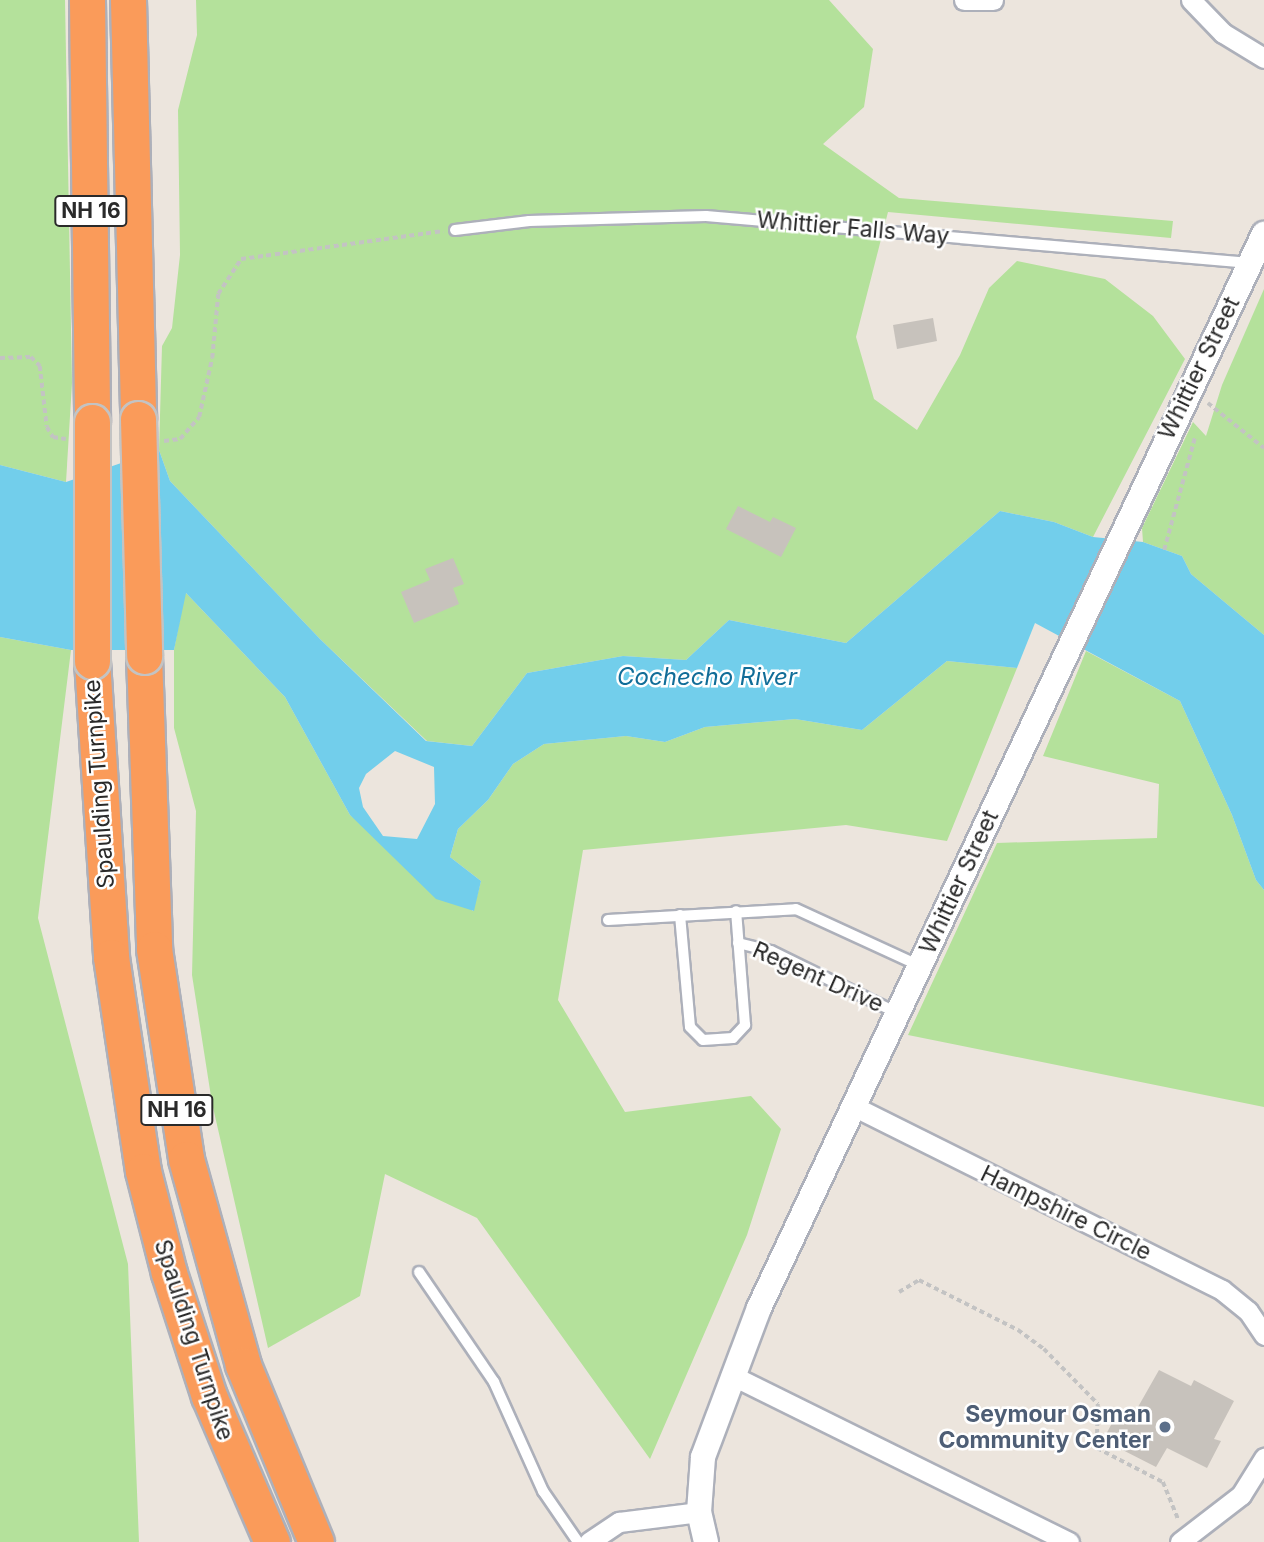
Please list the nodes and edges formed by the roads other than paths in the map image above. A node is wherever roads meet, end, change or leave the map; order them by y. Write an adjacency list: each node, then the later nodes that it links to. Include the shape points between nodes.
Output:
1 (87, 0): 22 (highway, Spaulding Turnpike / NH 16, bridge, via 92,661 111,957 143,1171 202,1375)
2 (128, 0): 23 (highway, Spaulding Turnpike / NH 16, bridge, via 154,949 186,1159 243,1365)
3 (964, 0): 4 (street)
4 (993, 0)
5 (1191, 0): 6 (street, via 1223,33)
6 (1264, 58)
7 (455, 230): 9 (lane, Whittier Falls Way, via 529,221 706,216)
8 (1264, 234): 9 (street, Whittier Street)
9 (1251, 264): 14 (street, Whittier Street, via 1124,525)
10 (736, 911): 11 (lane, Regent Drive); 13 (lane, Regent Drive); 14 (lane, Regent Drive, via 796,909)
11 (680, 915): 12 (lane, Regent Drive); 13 (lane, Regent Drive, via 691,1027 703,1040 733,1038 745,1025)
12 (608, 920)
13 (738, 943): 15 (lane, Regent Drive, via 771,951)
14 (920, 966): 15 (street, Whittier Street)
15 (898, 1013): 16 (street, Whittier Street)
16 (853, 1106): 18 (street, Hampshire Circle, via 1222,1290 1248,1311); 19 (street, Whittier Street)
17 (419, 1272): 24 (lane, via 494,1382 543,1491)
18 (1264, 1335)
19 (731, 1375): 21 (street, Whittier Street, via 704,1457); 27 (street)
20 (1264, 1458): 28 (street, via 1241,1495)
21 (699, 1512): 25 (street, via 619,1522); 26 (street, Whittier Street)
22 (272, 1542)
23 (316, 1542)
24 (578, 1542)
25 (589, 1542)
26 (706, 1542)
27 (1069, 1542)
28 (1180, 1542)

